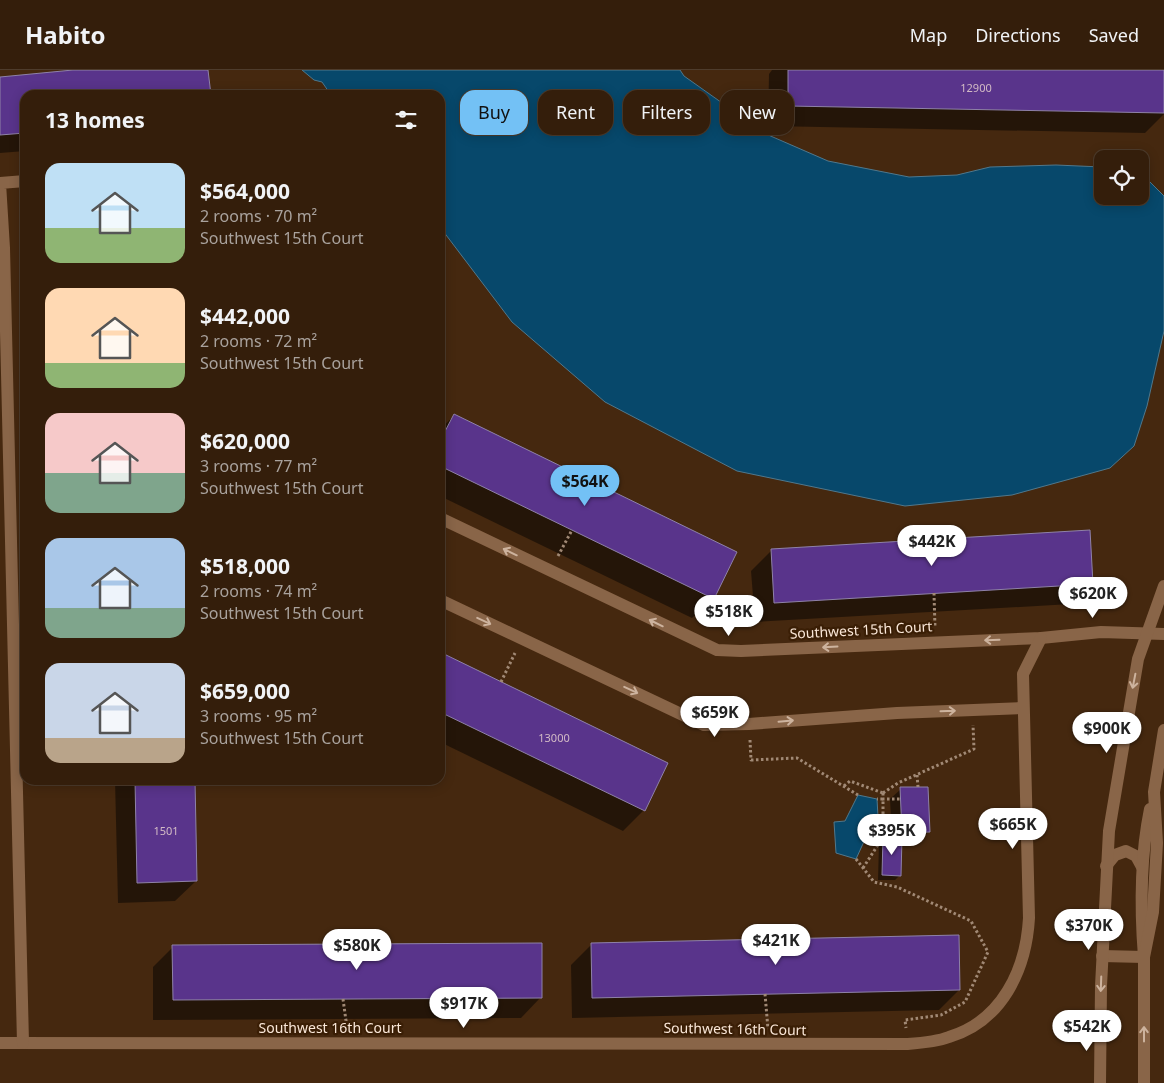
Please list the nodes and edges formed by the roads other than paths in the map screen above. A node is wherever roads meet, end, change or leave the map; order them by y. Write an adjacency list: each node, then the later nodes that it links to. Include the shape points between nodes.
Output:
1 (20, 181): 2 (street)
2 (0, 183): 17 (street)
3 (445, 520): 8 (street, Southwest 15th Court, one-way to 3, via 718,650)
4 (1164, 586): 6 (street)
5 (445, 602): 9 (street, one-way to 9, via 704,725 896,712)
6 (1146, 634): 7 (street, Southwest 15th Court); 8 (street, Southwest 15th Court, via 1101,632); 12 (street, one-way to 12, via 1138,659 1122,750)
7 (1164, 634)
8 (1041, 638): 9 (street, Southwest 16th Court, via 1023,674)
9 (1022, 708): 17 (street, Southwest 16th Court, via 1026,948 1021,968 1002,1000 980,1021 949,1037 907,1044)
10 (1164, 730): 11 (street)
11 (1154, 792): 13 (street, via 1143,841); 15 (street, via 1156,884)
12 (1106, 866): 13 (street, via 1115,855 1126,851 1136,856); 14 (street)
13 (1142, 867): 15 (street, via 1140,913)
14 (1102, 956): 15 (street); 18 (street, one-way to 18)
15 (1144, 957): 19 (street, one-way to 15)
16 (0, 1043): 17 (street, Southwest 16th Court)
17 (23, 1043)
18 (1100, 1083)
19 (1144, 1083)

